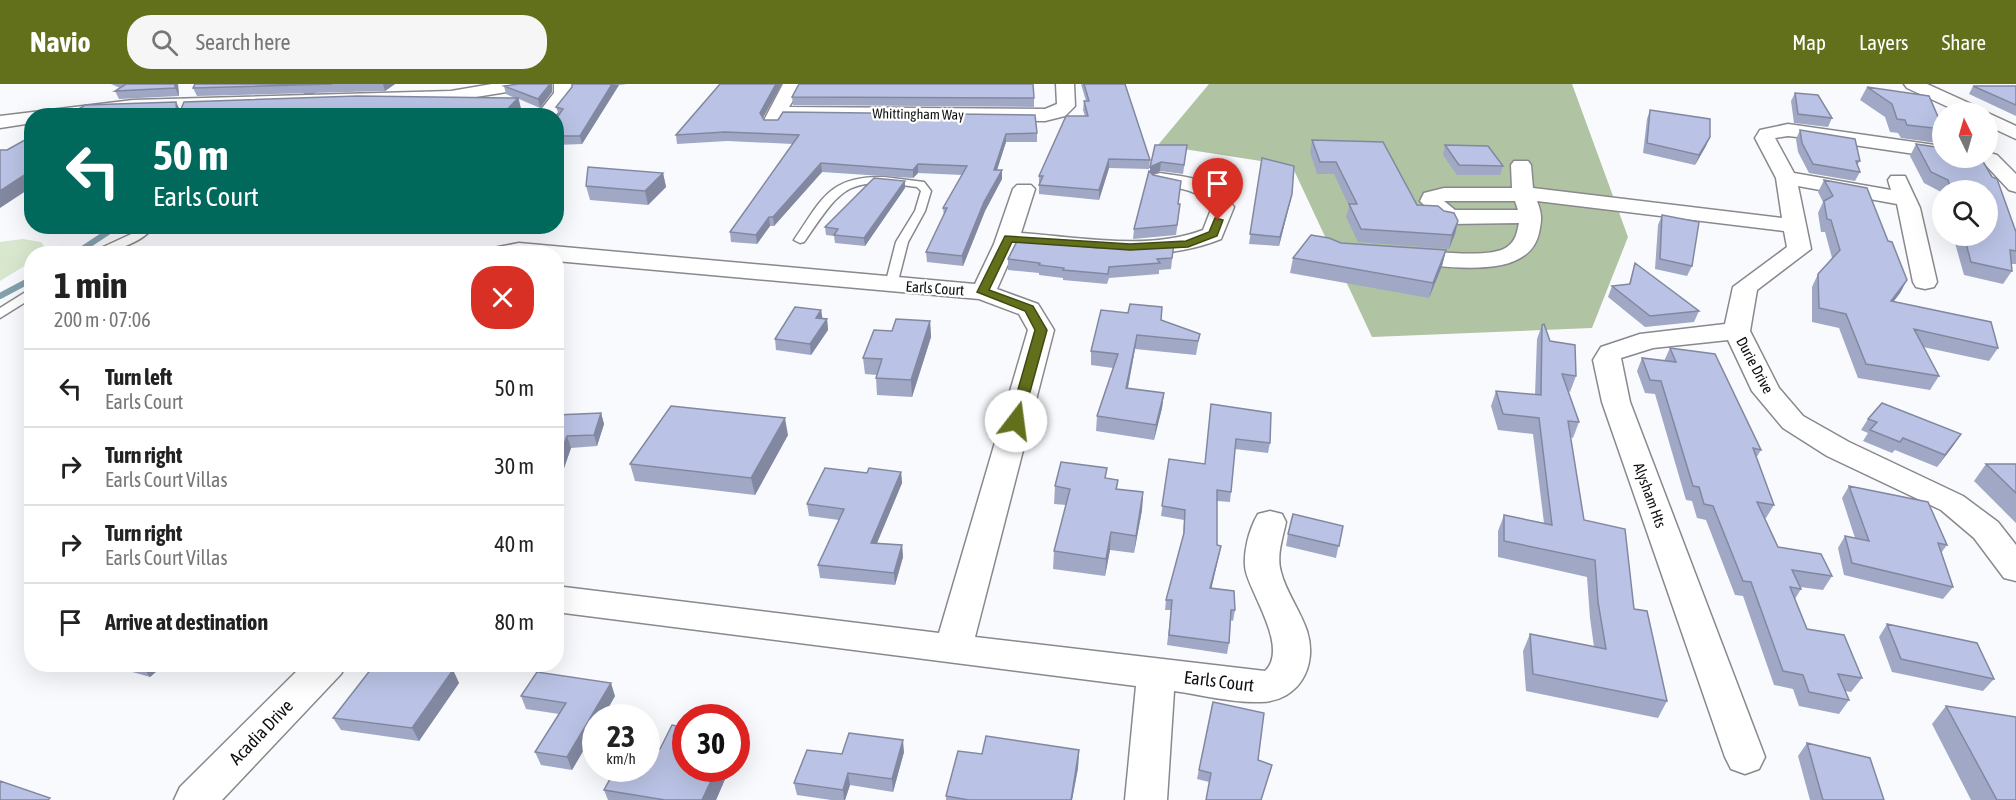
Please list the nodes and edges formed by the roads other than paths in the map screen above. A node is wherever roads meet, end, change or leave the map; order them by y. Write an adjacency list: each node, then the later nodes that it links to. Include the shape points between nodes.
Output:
1 (254, 84): 10 (street)
2 (421, 84): 8 (street)
3 (525, 84): 8 (street, via 451,96)
4 (563, 84): 13 (street, via 563,94)
5 (794, 84): 6 (street, Whittingham Way, via 775,117 1045,116 1066,106)
6 (1065, 84)
7 (1913, 84): 9 (street)
8 (383, 100): 10 (street); 12 (street)
9 (1952, 102)
10 (231, 103): 11 (street)
11 (108, 108)
12 (373, 108)
13 (552, 108)
14 (24, 118): 15 (street)
15 (0, 122)
16 (1998, 124): 17 (street)
17 (2016, 133)
18 (1932, 151): 24 (street, Durie Drive, via 1775,130 1765,138)
19 (1998, 160): 20 (street)
20 (2016, 163)
21 (1521, 165): 28 (street)
22 (1996, 168): 26 (street)
23 (1896, 176): 29 (street)
24 (1786, 178): 29 (street); 31 (street, Durie Drive)
25 (1160, 179): 33 (street, via 1201,186 1216,195 1223,207 1213,234 1188,244 1130,247)
26 (2016, 186)
27 (1024, 189): 33 (street)
28 (1524, 194): 30 (street); 30 (street, via 1444,194 1431,201 1449,217); 31 (street)
29 (1905, 199): 38 (street)
30 (1532, 216): 36 (street, via 1526,241 1504,258)
31 (1796, 226): 43 (street, Durie Drive, via 1799,249 1745,288)
32 (139, 234): 35 (lane)
33 (1008, 239): 40 (street)
34 (800, 240): 39 (lane, via 831,195 842,186 877,180 920,184 926,191 920,211 902,242)
35 (112, 246)
36 (1380, 254)
37 (564, 255): 39 (street, Earls Court)
38 (1925, 282)
39 (891, 285): 40 (street, Earls Court)
40 (983, 292): 47 (street, Earls Court, via 1029,309 1041,330)
41 (24, 298): 42 (lane)
42 (0, 314)
43 (1737, 331): 45 (street, Durie Drive, via 1766,391 1793,422 1838,449 1952,503 1986,530); 50 (street, Alysham Hts, via 1649,340 1611,353 1607,360 1616,402)
44 (1269, 522): 49 (street, Earls Court, via 1263,571 1289,632 1288,673 1276,684 1261,687)
45 (2016, 569)
46 (564, 599): 47 (street, Earls Court)
47 (953, 649): 49 (street, Earls Court)
48 (320, 672): 51 (street, Acadia Drive)
49 (1156, 674): 52 (street)
50 (1745, 757)
51 (195, 800)
52 (1146, 800)

